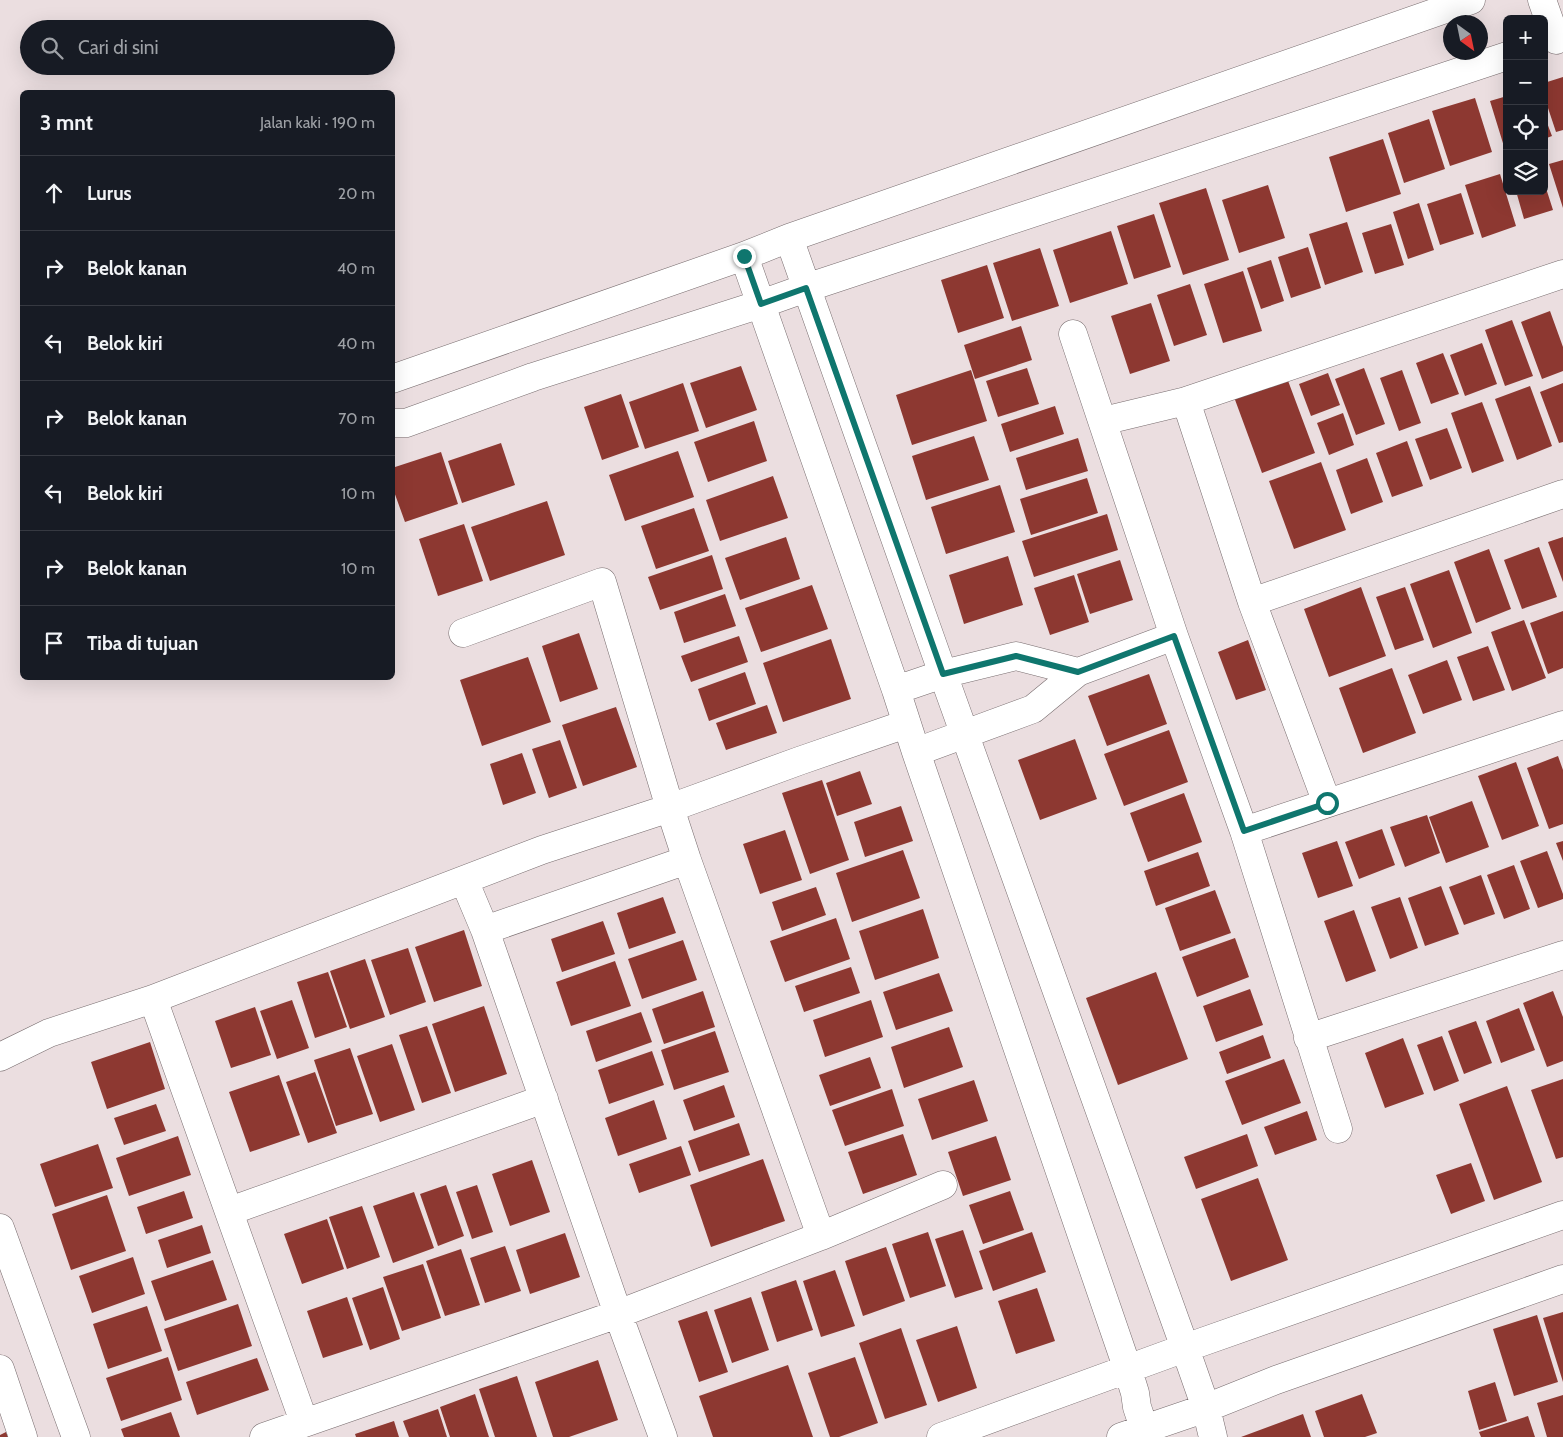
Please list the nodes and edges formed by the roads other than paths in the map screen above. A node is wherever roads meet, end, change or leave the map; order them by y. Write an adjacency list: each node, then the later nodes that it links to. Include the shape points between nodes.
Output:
1 (1471, 0): 5 (street)
2 (1542, 0): 3 (street)
3 (1554, 40)
4 (1503, 57): 8 (street)
5 (790, 238): 6 (street); 8 (street)
6 (744, 256): 9 (street); 11 (street)
7 (1563, 274): 12 (street)
8 (806, 288): 9 (street); 20 (street)
9 (761, 304): 14 (street, via 533,377 406,423); 21 (street)
10 (1073, 334): 13 (street)
11 (395, 378)
12 (1186, 401): 13 (street); 16 (street)
13 (1103, 421): 18 (street)
14 (395, 423)
15 (1563, 494): 16 (street)
16 (1252, 602): 26 (street)
17 (462, 633): 27 (street, via 602,582)
18 (1174, 636): 19 (street); 28 (street)
19 (1078, 672): 20 (street, via 1016,656); 24 (street, via 1033,709)
20 (943, 674): 21 (street); 24 (street)
21 (896, 690): 22 (street)
22 (906, 724): 25 (street); 27 (street)
23 (1563, 725): 26 (street)
24 (964, 733): 25 (street); 46 (street)
25 (916, 752): 47 (street)
26 (1327, 803): 28 (street)
27 (670, 808): 29 (street); 30 (street, via 542,850)
28 (1244, 831): 34 (street)
29 (687, 860): 31 (street); 42 (street)
30 (464, 880): 31 (street); 33 (street)
31 (485, 930): 36 (street)
32 (1563, 955): 34 (street)
33 (153, 999): 35 (street, via 49,1033); 39 (street)
34 (1308, 1038): 37 (street)
35 (0, 1057)
36 (544, 1099): 39 (street); 44 (street)
37 (1338, 1129)
38 (943, 1185): 42 (street)
39 (230, 1211): 48 (street)
40 (1563, 1214): 46 (street)
41 (0, 1228): 50 (street)
42 (821, 1236): 44 (street)
43 (1563, 1279): 46 (street, via 1276,1380)
44 (618, 1314): 48 (street); 52 (street)
45 (0, 1369): 49 (street)
46 (1195, 1378): 47 (street); 47 (street); 54 (street)
47 (1136, 1412): 53 (street)
48 (304, 1422): 51 (street)
49 (23, 1437)
50 (76, 1437)
51 (264, 1437)
52 (663, 1437)
53 (941, 1437)
54 (1213, 1437)

